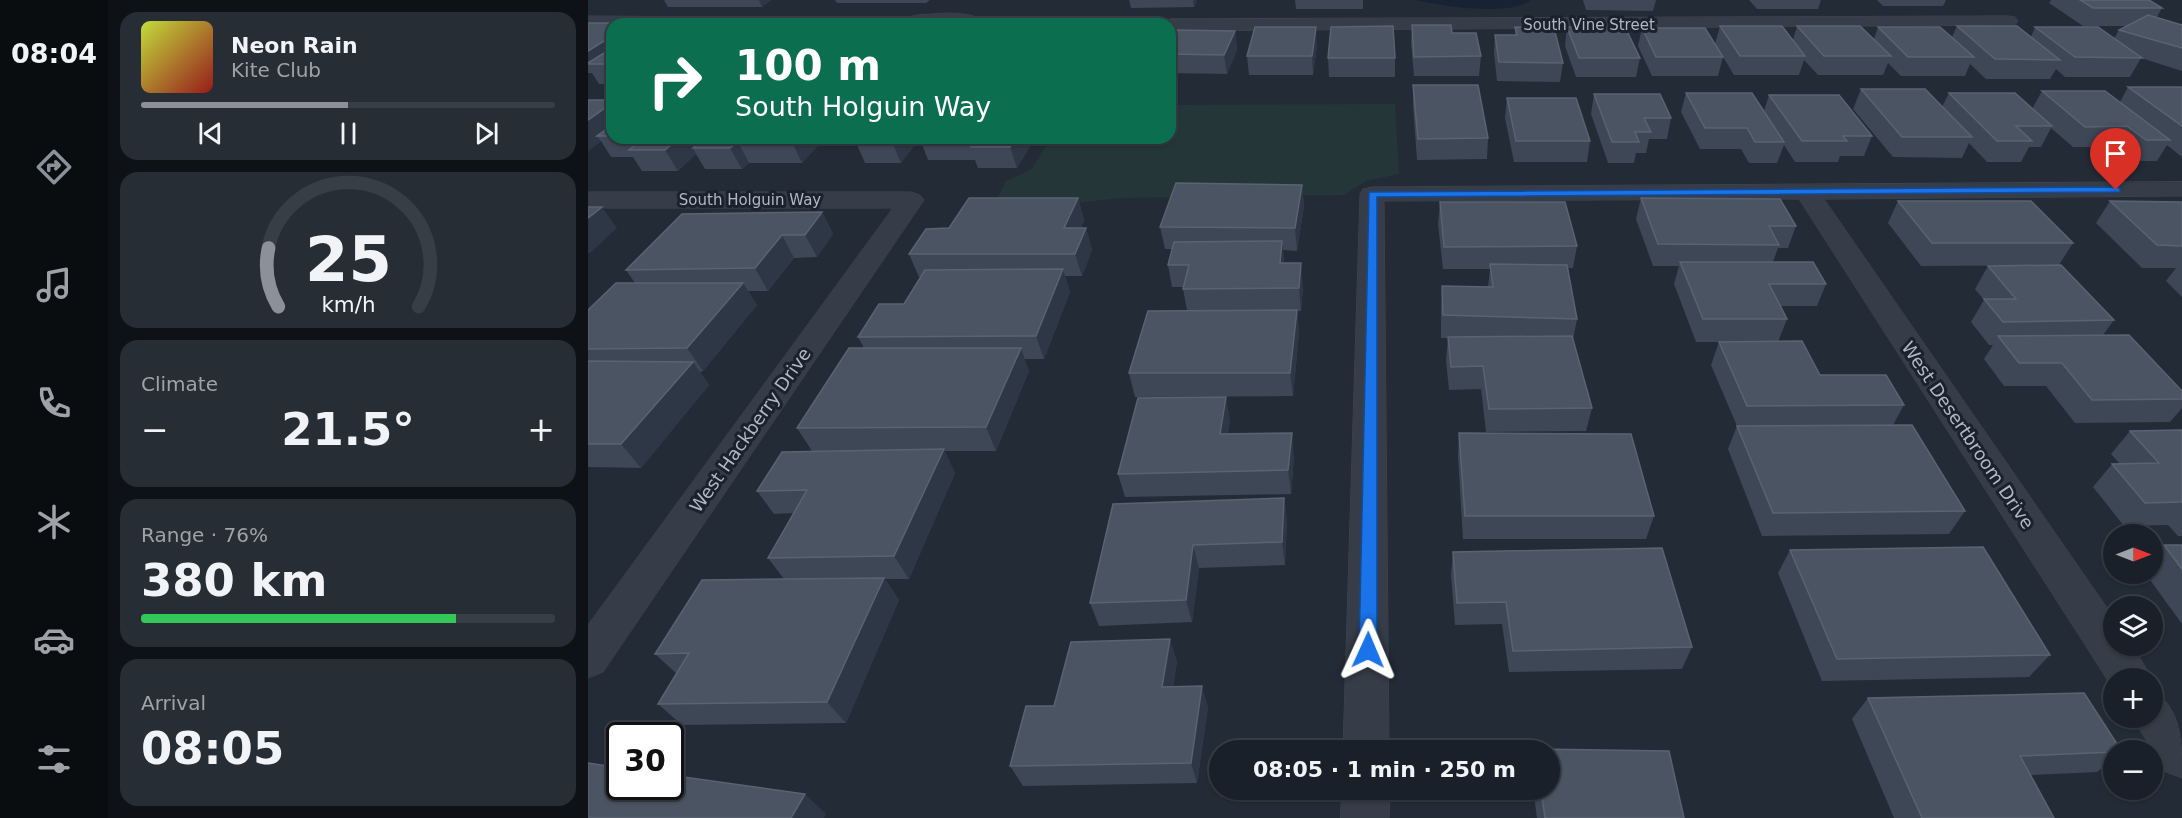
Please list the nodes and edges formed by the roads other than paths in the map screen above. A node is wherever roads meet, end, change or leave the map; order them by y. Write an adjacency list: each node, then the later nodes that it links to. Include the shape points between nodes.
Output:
1 (1981, 0): 8 (street, South Vine Street, via 2009,21)
2 (795, 6): 5 (street)
3 (1246, 8): 10 (street)
4 (1701, 9): 8 (street)
5 (781, 18)
6 (588, 21): 7 (street)
7 (606, 21)
8 (1712, 24): 10 (street, South Vine Street)
9 (1176, 25): 10 (street, South Vine Street)
10 (1236, 26)
11 (2182, 189): 12 (street)
12 (1806, 191): 16 (street, West Desertbroom Drive); 18 (street, via 1372,194)
13 (588, 200): 14 (street, South Holguin Way)
14 (911, 200): 15 (street, West Hackberry Drive)
15 (588, 660)
16 (2123, 668)
17 (2163, 728): 19 (street)
18 (1366, 740)
19 (2182, 756)
20 (1366, 800): 21 (street)
21 (1365, 818)

